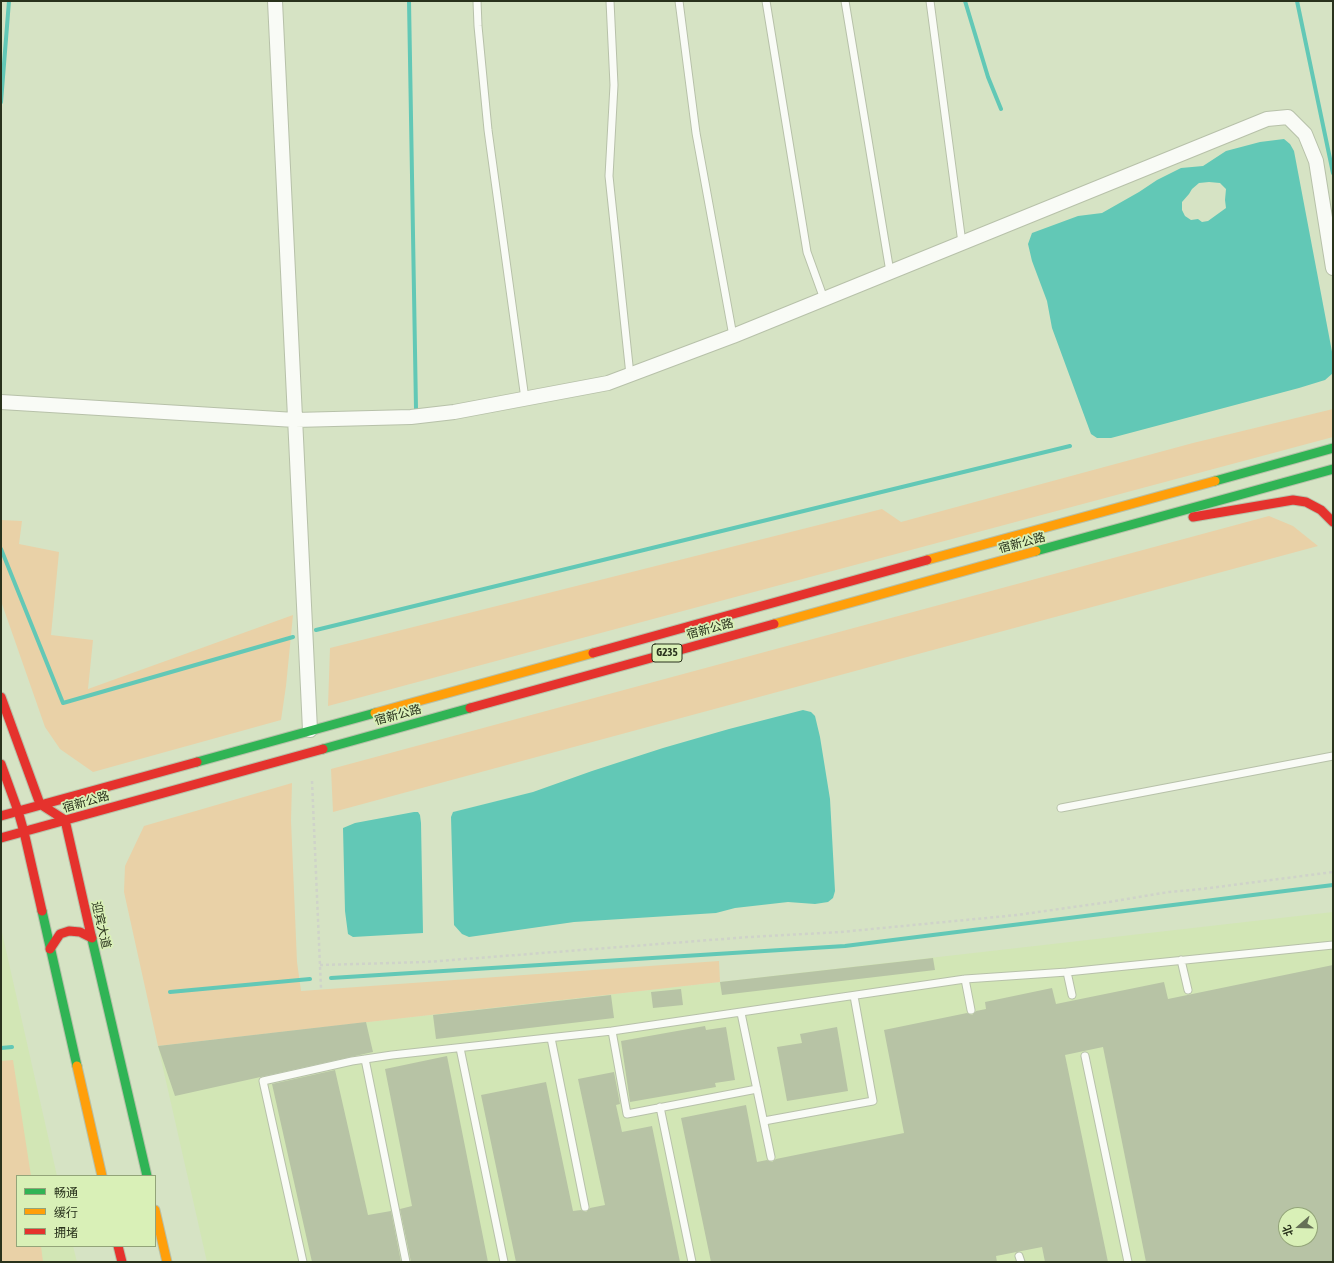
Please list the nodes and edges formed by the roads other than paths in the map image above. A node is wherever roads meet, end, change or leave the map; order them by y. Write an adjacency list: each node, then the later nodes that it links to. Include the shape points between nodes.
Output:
1 (275, 1): 16 (street)
2 (477, 1): 14 (lane, via 488,130)
3 (610, 1): 13 (lane, via 614,85 609,176)
4 (679, 1): 12 (lane, via 696,133)
5 (766, 1): 11 (lane, via 807,252)
6 (845, 1): 10 (lane)
7 (930, 1): 8 (lane)
8 (962, 243): 9 (street, via 1267,119 1288,117 1305,134 1316,161); 10 (street)
9 (1333, 268)
10 (890, 272): 11 (street)
11 (824, 299): 12 (street)
12 (733, 336): 13 (street)
13 (630, 375): 14 (street, via 608,383)
14 (525, 399): 16 (street, via 411,417)
15 (1, 402): 16 (street)
16 (296, 420): 22 (street)
17 (1333, 448): 22 (main road, 宿新公路 / G235)
18 (1333, 469): 20 (main road, 宿新公路 / G235)
19 (1333, 522): 20 (main road, via 1321,510 1306,502 1293,500)
20 (1074, 541): 29 (main road, 宿新公路 / G235)
21 (1, 697): 25 (main road)
22 (310, 730): 25 (main road, 宿新公路 / G235)
23 (1333, 756): 26 (lane)
24 (1, 764): 27 (main road)
25 (40, 804): 27 (main road, 宿新公路 / G235); 29 (main road)
26 (1061, 808)
27 (18, 811): 28 (main road, 宿新公路 / G235); 30 (main road)
28 (1, 816)
29 (65, 820): 30 (main road, 宿新公路 / G235); 32 (main road, 迎宾大道)
30 (24, 832): 31 (main road, 宿新公路 / G235); 34 (main road)
31 (1, 838)
32 (92, 938): 34 (main road, via 80,932 69,931 60,934); 53 (main road, 迎宾大道)
33 (1333, 945): 35 (lane)
34 (50, 949): 52 (main road)
35 (1182, 960): 36 (lane); 38 (lane)
36 (1067, 972): 37 (lane); 39 (lane)
37 (965, 979): 40 (lane); 41 (lane)
38 (1188, 990)
39 (1072, 995)
40 (854, 996): 42 (lane); 50 (lane, via 873,1101)
41 (971, 1010)
42 (741, 1012): 43 (lane); 48 (lane)
43 (612, 1032): 44 (lane); 49 (lane, via 627,1114)
44 (551, 1038): 45 (lane); 54 (lane)
45 (460, 1048): 47 (lane); 61 (lane)
46 (1085, 1056): 63 (lane)
47 (365, 1059): 59 (lane, via 263,1081); 60 (lane)
48 (757, 1088): 49 (lane); 50 (lane)
49 (660, 1107): 62 (lane)
50 (764, 1121): 51 (lane)
51 (771, 1157)
52 (102, 1175)
53 (147, 1175)
54 (585, 1207)
55 (156, 1214): 58 (main road)
56 (118, 1247): 57 (main road)
57 (122, 1262)
58 (167, 1262)
59 (303, 1262)
60 (406, 1262)
61 (504, 1262)
62 (692, 1262)
63 (1128, 1262)

